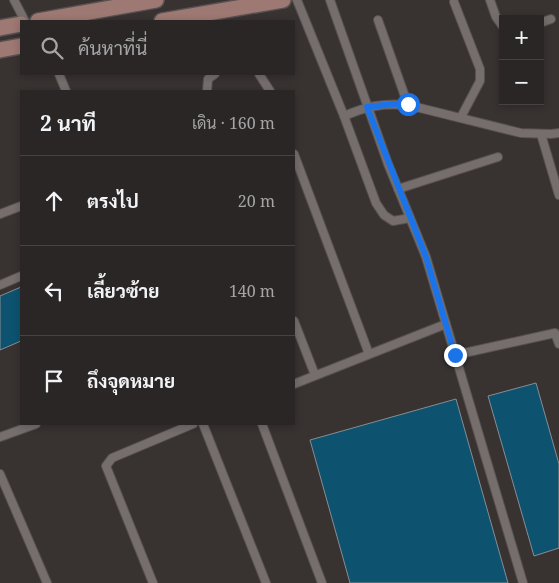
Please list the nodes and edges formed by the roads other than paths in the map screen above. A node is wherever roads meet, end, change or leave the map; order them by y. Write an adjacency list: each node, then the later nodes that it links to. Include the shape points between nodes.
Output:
1 (14, 0): 8 (lane)
2 (156, 0): 9 (main road, via 91,8)
3 (283, 0): 10 (main road)
4 (297, 0): 27 (lane)
5 (330, 0): 26 (lane)
6 (490, 0): 13 (lane)
7 (454, 2): 28 (lane, via 480,69 480,81)
8 (24, 20)
9 (42, 20)
10 (168, 20)
11 (378, 20): 25 (lane)
12 (551, 20): 14 (lane)
13 (499, 21)
14 (544, 22)
15 (20, 24): 16 (main road)
16 (0, 28)
17 (20, 46): 18 (main road)
18 (0, 50)
19 (59, 75): 22 (lane)
20 (214, 75): 23 (lane, via 208,79)
21 (260, 75): 24 (lane)
22 (66, 90)
23 (207, 90)
24 (269, 90)
25 (408, 104): 26 (lane); 28 (lane)
26 (367, 107): 27 (lane); 33 (lane)
27 (344, 116): 37 (lane, via 376,203 393,221)
28 (461, 117): 30 (lane, via 521,133)
29 (559, 132): 30 (lane)
30 (541, 134): 34 (lane)
31 (295, 157): 43 (lane)
32 (498, 157): 33 (lane)
33 (398, 189): 37 (lane)
34 (559, 195)
35 (20, 206): 36 (lane)
36 (0, 214)
37 (410, 218): 41 (lane, via 426,257)
38 (20, 276): 39 (lane)
39 (0, 285)
40 (295, 324): 45 (lane)
41 (446, 324): 43 (lane); 44 (lane)
42 (559, 344): 44 (lane, via 555,333)
43 (370, 354): 45 (lane)
44 (455, 355): 57 (lane)
45 (315, 375): 46 (lane)
46 (295, 384)
47 (33, 425): 51 (lane)
48 (188, 425): 54 (lane, via 112,458 106,466)
49 (203, 425): 55 (lane)
50 (262, 425): 56 (lane)
51 (0, 437)
52 (0, 474): 53 (lane)
53 (47, 583)
54 (152, 583)
55 (266, 583)
56 (322, 583)
57 (523, 583)

